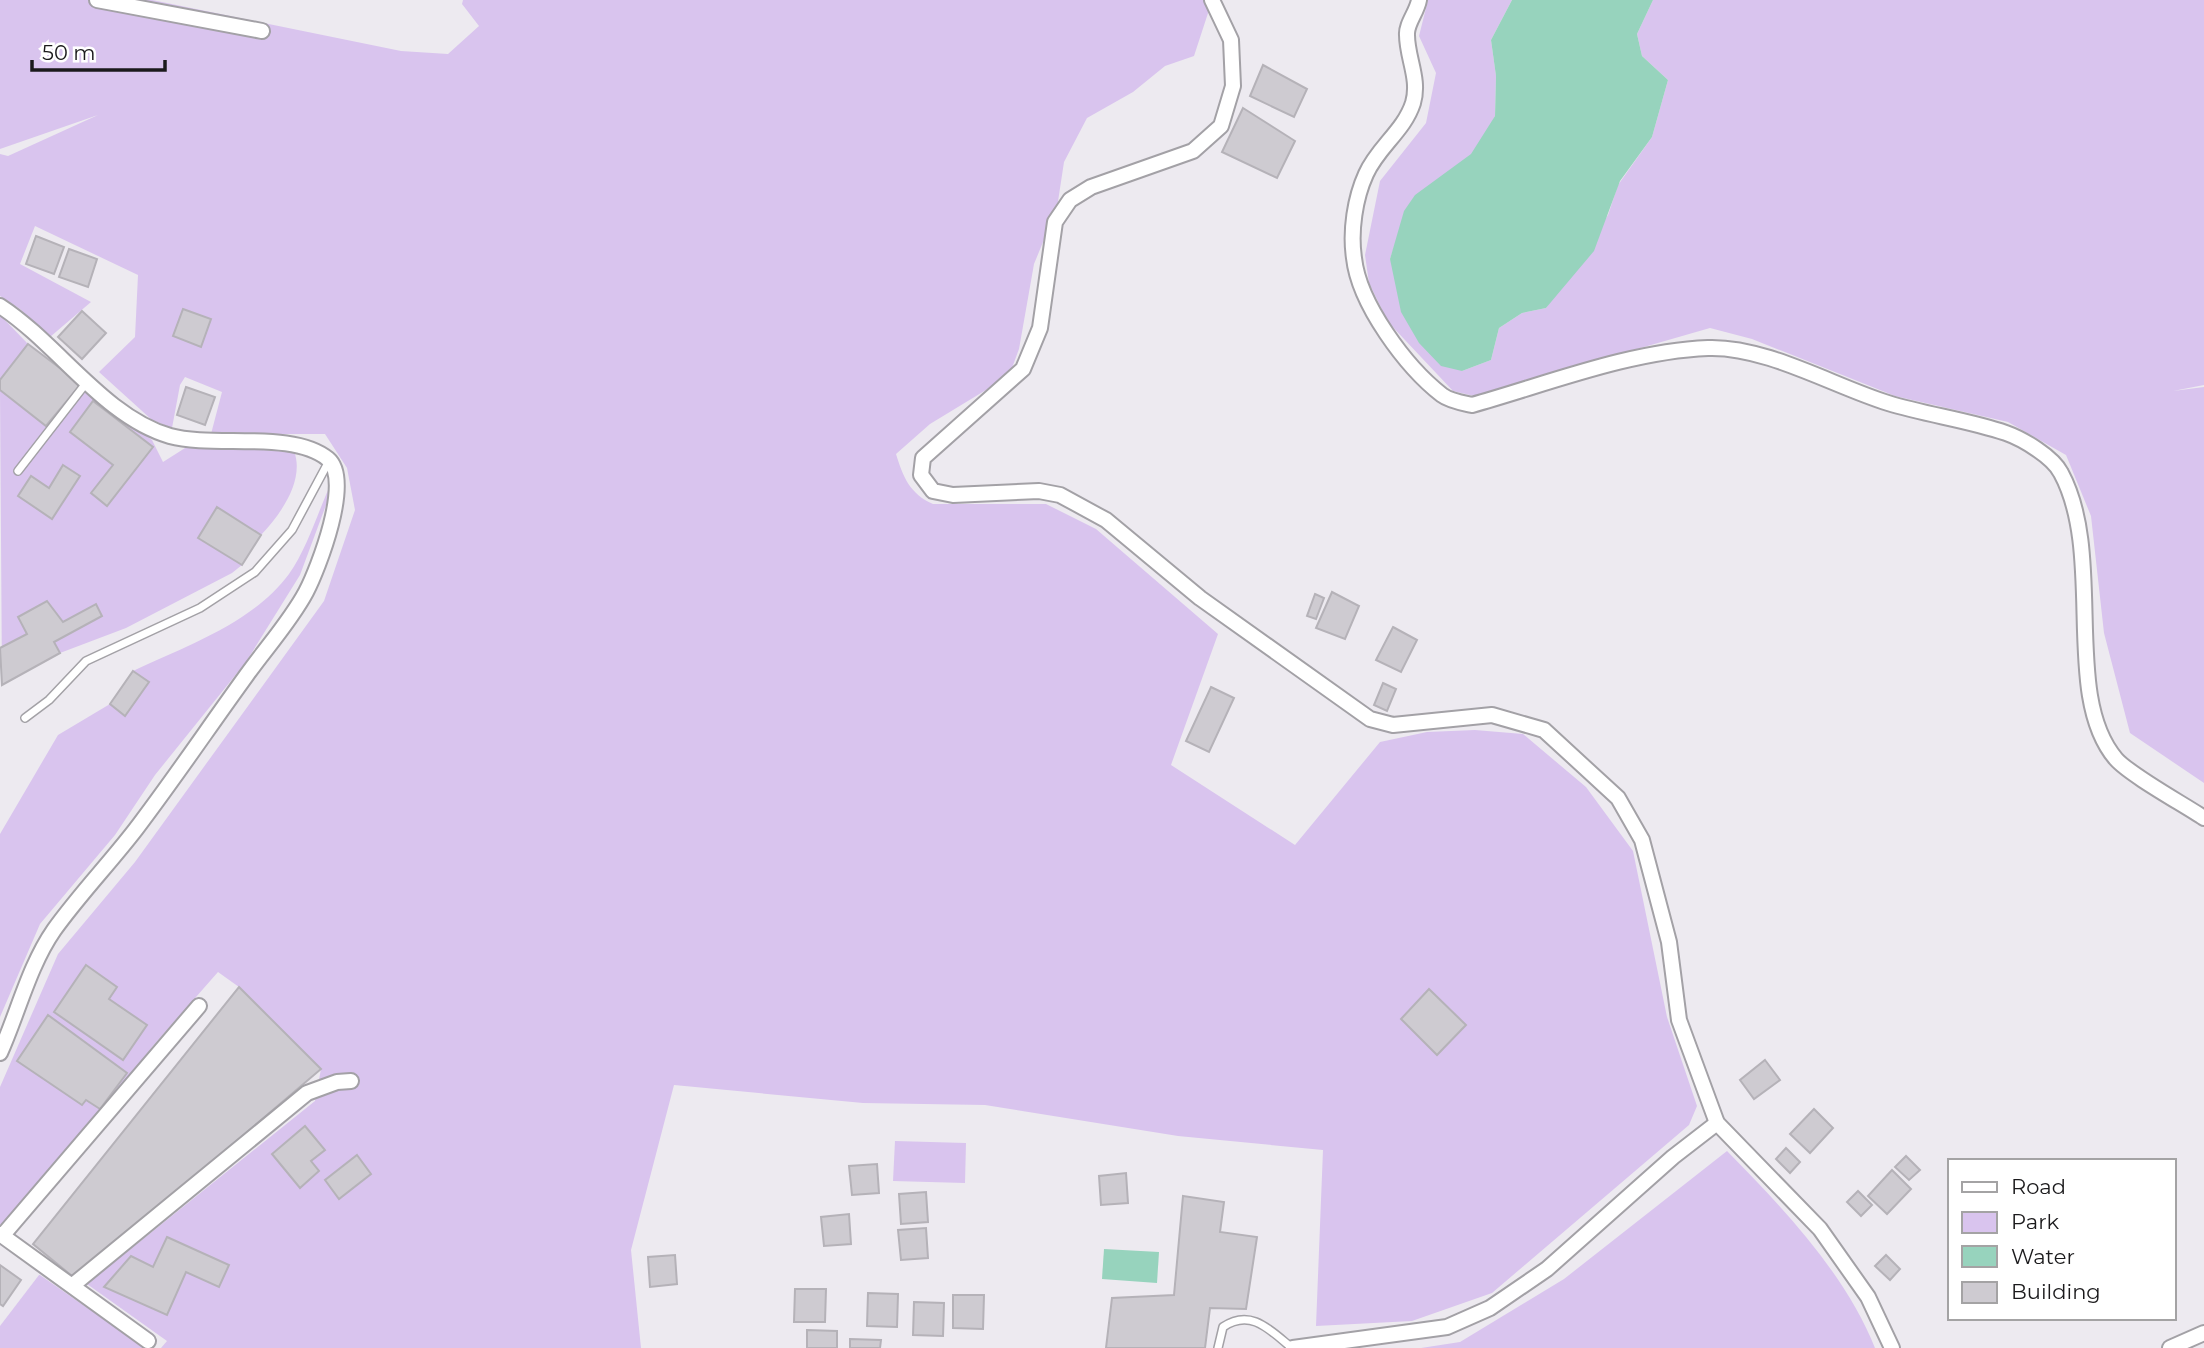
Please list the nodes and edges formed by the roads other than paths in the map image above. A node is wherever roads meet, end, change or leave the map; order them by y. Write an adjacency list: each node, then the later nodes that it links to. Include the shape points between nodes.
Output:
1 (97, 0): 4 (street)
2 (1212, 0): 14 (street, via 1231,40 1233,86 1222,125 1193,151 1091,187 1070,200 1055,222 1040,328 1023,369 923,458 921,475 933,491 953,495 1039,491 1060,495 1106,520 1200,598 1370,719 1393,725 1492,715 1544,730 1618,798 1642,840 1669,942 1679,1020)
3 (1419, 0): 10 (street, via 1406,31 1416,85 1413,102 1402,127 1365,175 1354,218 1354,259 1384,331 1426,380 1444,397 1472,405 1664,351 1711,348 1752,354 1888,403 2008,434 2060,471 2073,504 2084,558 2087,671 2096,725 2117,760)
4 (262, 32)
5 (0, 306): 6 (street)
6 (88, 382): 7 (street, via 143,427 198,440 307,448); 8 (lane)
7 (330, 460): 9 (lane, via 292,530 255,572 200,608 86,661); 12 (street, via 336,476 334,513 305,593 135,830 53,932)
8 (18, 471)
9 (24, 719)
10 (2204, 818)
11 (199, 1006): 15 (street, via 68,1163)
12 (0, 1053)
13 (351, 1081): 16 (street, via 307,1093)
14 (1717, 1123): 20 (street, via 1547,1269 1490,1308 1447,1327); 21 (street, via 1820,1229 1868,1297)
15 (1, 1234): 16 (street)
16 (73, 1285): 18 (street)
17 (2204, 1333): 22 (street)
18 (148, 1341)
19 (1218, 1348): 20 (lane, via 1223,1327 1234,1319 1247,1318 1261,1322)
20 (1293, 1348)
21 (1892, 1348)
22 (2170, 1348)

